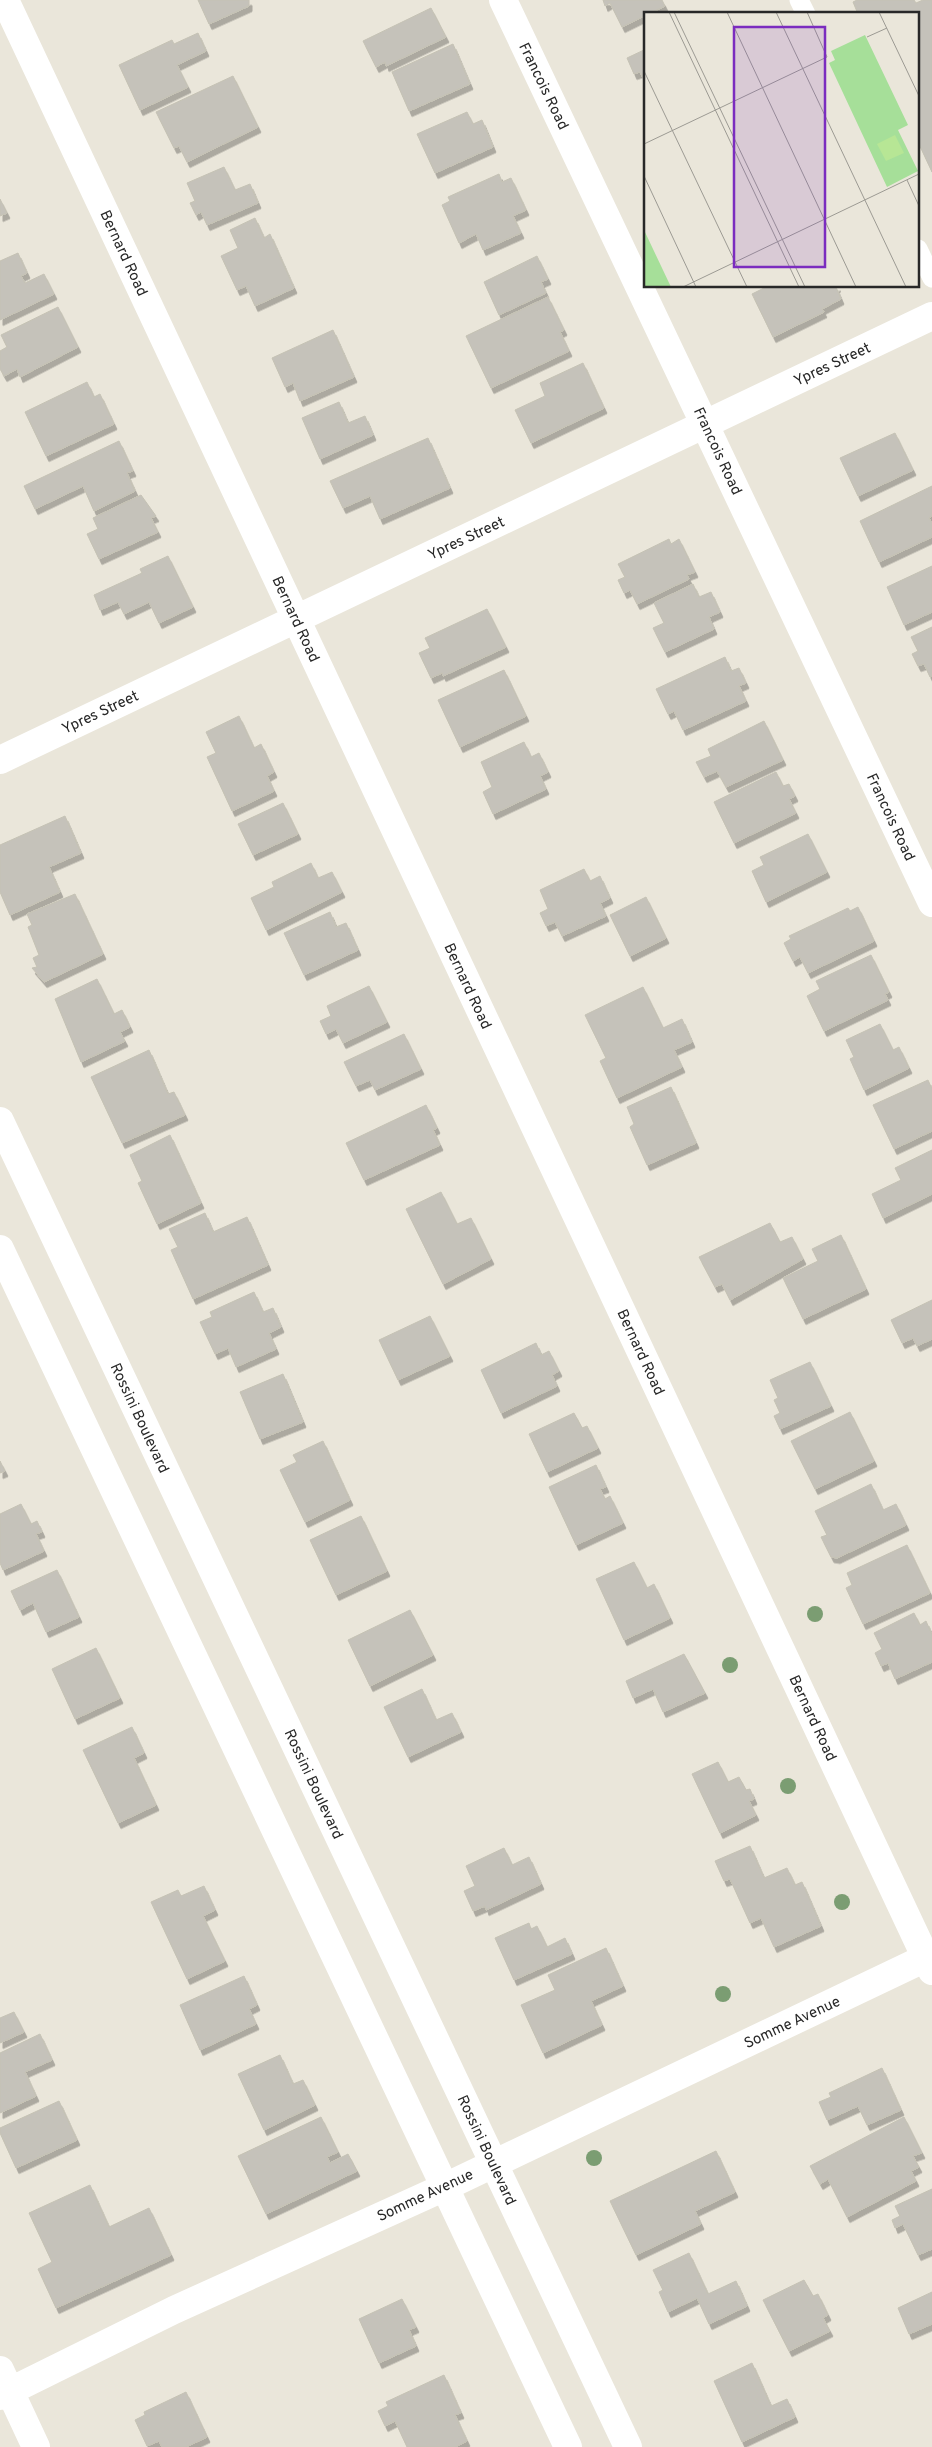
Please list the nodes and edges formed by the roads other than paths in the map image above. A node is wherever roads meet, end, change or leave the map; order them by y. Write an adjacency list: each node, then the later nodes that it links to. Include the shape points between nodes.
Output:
1 (5, 0): 9 (street, Bernard Road)
2 (503, 0): 8 (street, Francois Road)
3 (799, 0): 4 (lane)
4 (805, 12)
5 (920, 253): 6 (lane)
6 (932, 278)
7 (932, 316): 8 (street, Ypres Street)
8 (706, 424): 9 (street, Ypres Street); 11 (street, Francois Road)
9 (296, 619): 10 (street, Ypres Street); 14 (street, Bernard Road)
10 (0, 760)
11 (932, 903)
12 (0, 1121): 15 (street, Rossini Boulevard)
13 (0, 1249): 16 (street)
14 (930, 1961): 15 (street, Somme Avenue)
15 (492, 2163): 16 (street, Somme Avenue); 20 (street, Rossini Boulevard)
16 (445, 2187): 17 (street, Somme Avenue); 19 (street)
17 (3, 2385): 18 (street)
18 (36, 2447)
19 (568, 2447)
20 (628, 2447)

